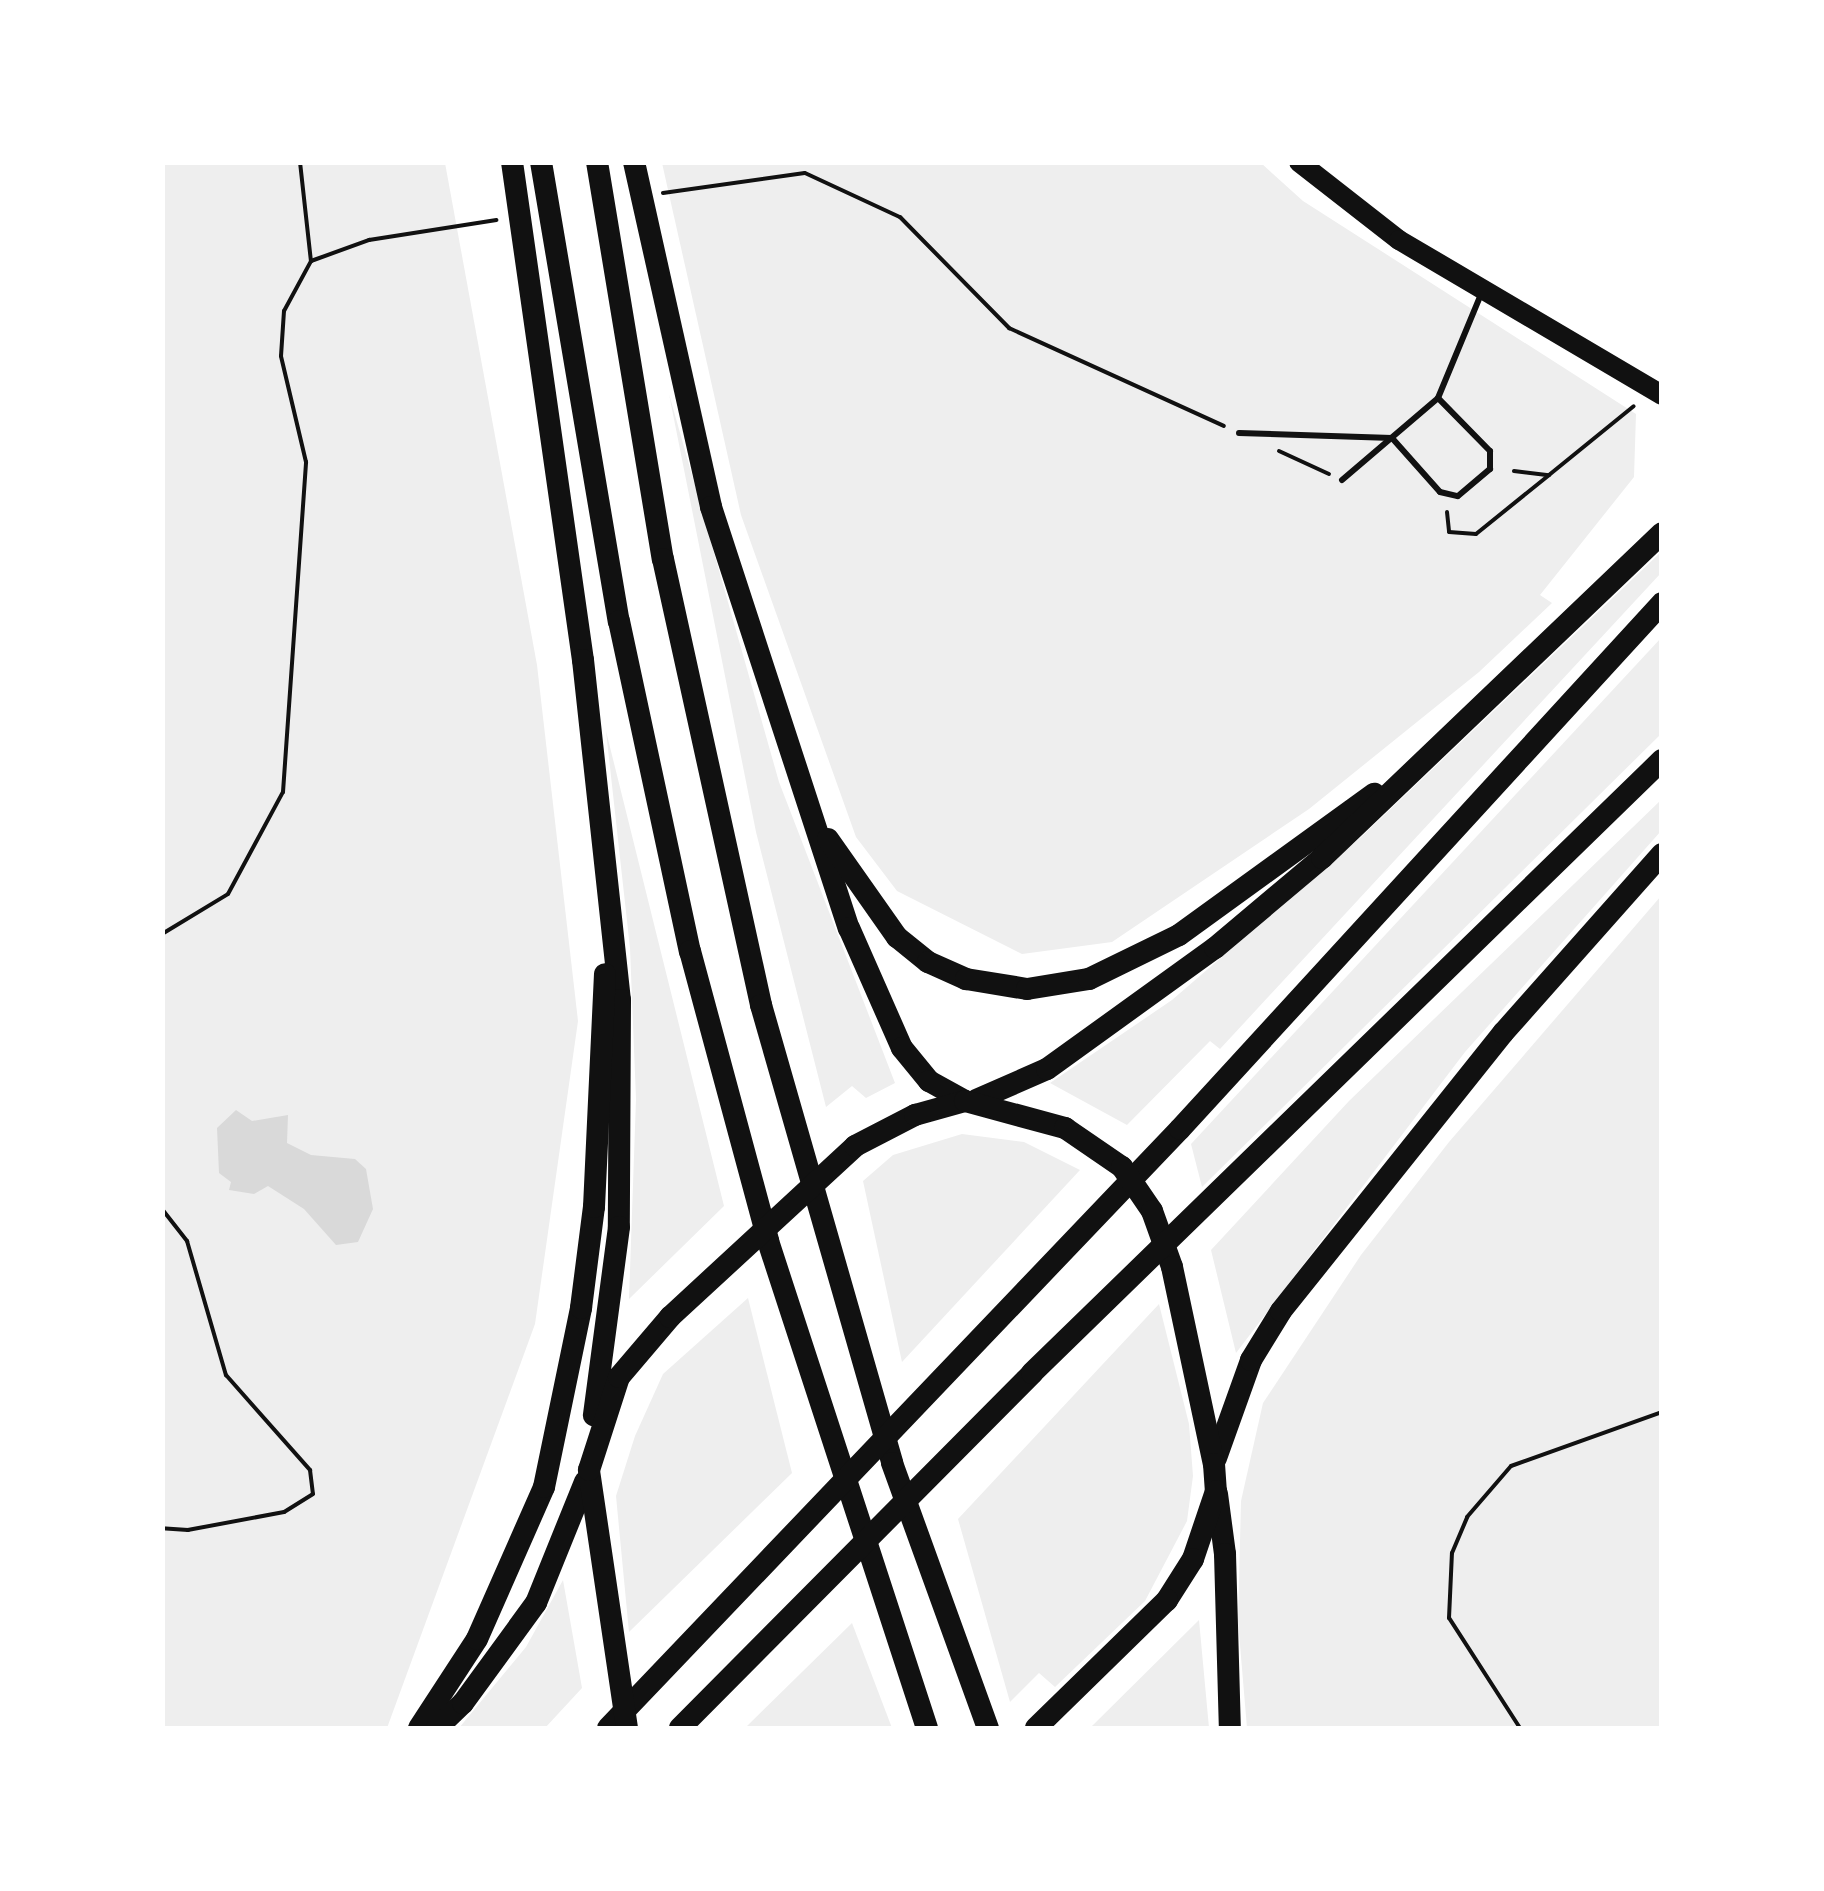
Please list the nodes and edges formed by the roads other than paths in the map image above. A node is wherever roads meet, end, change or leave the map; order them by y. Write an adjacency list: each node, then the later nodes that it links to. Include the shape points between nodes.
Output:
1 (512, 162): 18 (highway)
2 (541, 162): 30 (highway, via 619,620 690,950 768,1241)
3 (597, 162): 31 (highway, via 663,560 761,1004 892,1463)
4 (634, 162): 16 (highway, via 711,506)
5 (1299, 162): 6 (main road, via 1399,240)
6 (1482, 292): 7 (main road); 8 (lane)
7 (1662, 395)
8 (1438, 398): 10 (lane); 10 (lane, via 1490,452 1490,468 1458,496 1440,492)
9 (1239, 432): 10 (lane)
10 (1392, 438): 11 (lane)
11 (1342, 480)
12 (1662, 533): 15 (highway)
13 (1662, 604): 27 (highway, via 1180,1128)
14 (1662, 760): 29 (highway, via 1204,1204)
15 (1416, 768): 16 (highway, via 1179,935 1089,979 1027,990 966,978 928,962 897,937); 19 (highway, via 1309,869 1109,1029 1023,1082)
16 (808, 806): 19 (highway, via 849,928 902,1048 930,1081)
17 (1662, 854): 21 (highway, via 1503,1033 1282,1312 1251,1360)
18 (608, 879): 20 (highway, via 620,1000 622,1142 613,1306); 25 (highway, via 594,1207 557,1431 520,1551 477,1639)
19 (969, 1101): 20 (highway, via 915,1115 855,1146 628,1365); 21 (highway, via 1038,1117 1122,1167 1152,1212 1190,1340)
20 (592, 1443): 22 (highway)
21 (1214, 1464): 23 (highway)
22 (589, 1470): 26 (highway, via 536,1603 463,1704); 28 (highway)
23 (1216, 1491): 24 (highway, via 1193,1558 1167,1600); 32 (highway, via 1225,1554)
24 (1038, 1727)
25 (419, 1728)
26 (437, 1728)
27 (608, 1728)
28 (626, 1728)
29 (680, 1728)
30 (926, 1728)
31 (988, 1728)
32 (1230, 1728)

